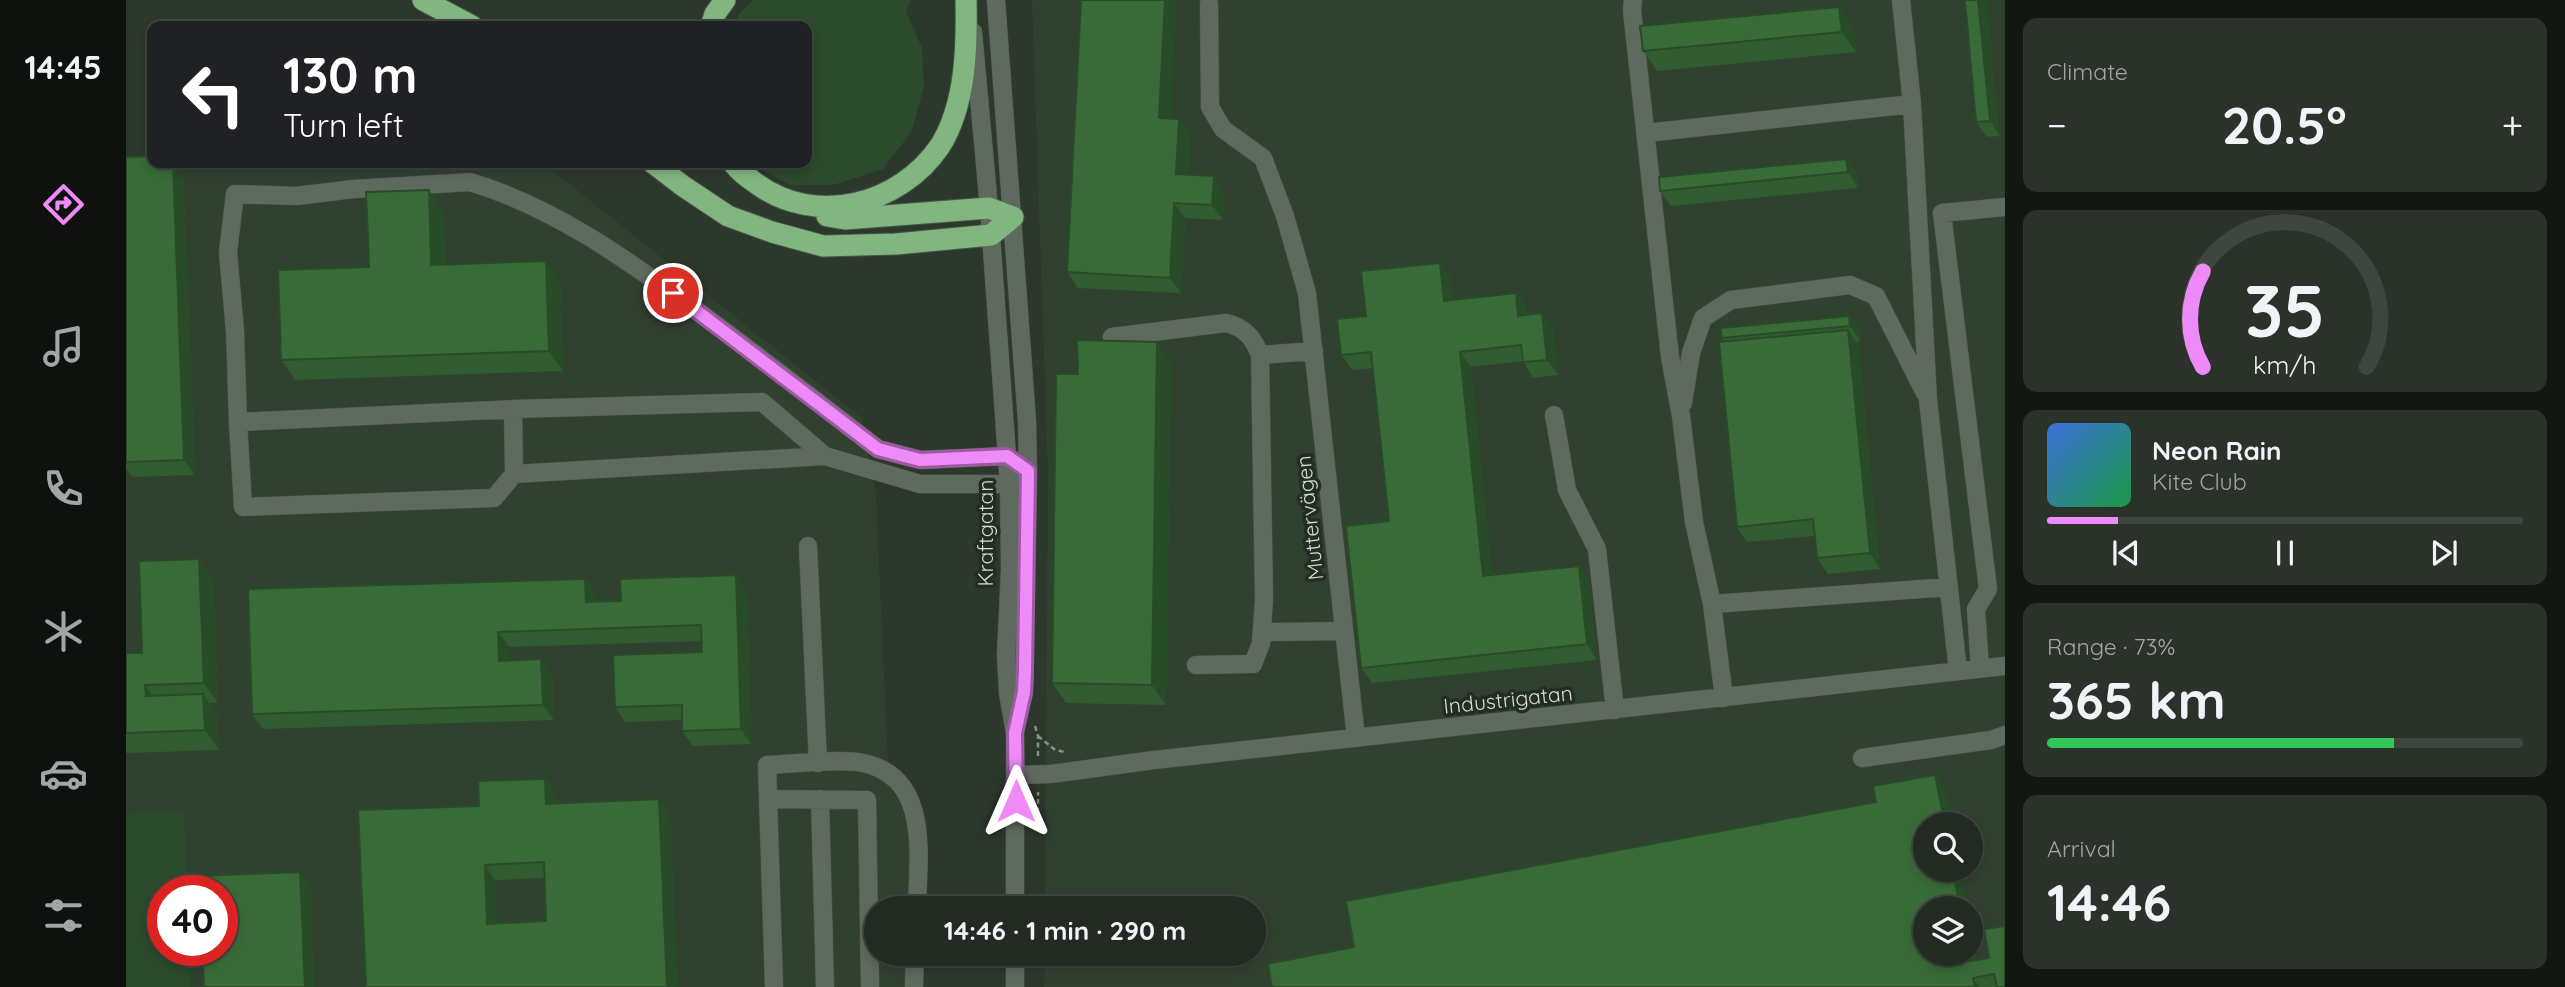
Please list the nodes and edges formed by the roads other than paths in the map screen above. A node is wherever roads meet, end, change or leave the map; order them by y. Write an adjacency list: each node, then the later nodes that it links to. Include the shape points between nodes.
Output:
1 (423, 0): 8 (highway)
2 (725, 0): 9 (highway)
3 (968, 0): 14 (highway, via 964,68 954,114 941,144 922,168 898,187 848,205); 16 (street, Kraftgatan)
4 (996, 0): 17 (street, Kraftgatan)
5 (1633, 0): 11 (street)
6 (1901, 0): 10 (street)
7 (1209, 4): 20 (street, Muttervägen, via 1210,107 1223,129 1263,158 1307,293)
8 (463, 21)
9 (713, 21)
10 (1912, 104): 11 (street); 22 (street)
11 (1646, 133): 25 (street, via 1670,357)
12 (660, 168): 18 (highway, via 728,216 823,246)
13 (736, 168): 14 (highway)
14 (789, 202): 16 (highway, via 845,219)
15 (2005, 207): 39 (street, via 1942,213 1988,589 1976,609)
16 (989, 208): 17 (highway); 18 (street, Kraftgatan)
17 (1013, 217): 18 (highway); 29 (street, Kraftgatan)
18 (991, 235): 28 (street, Kraftgatan)
19 (1112, 337): 21 (street, via 1226,323 1241,327)
20 (1314, 351): 21 (street); 35 (street, Muttervägen)
21 (1260, 355): 36 (street)
22 (1928, 400): 25 (street, via 1876,296 1850,285 1731,300 1703,318 1691,353); 33 (street)
23 (513, 409): 26 (street); 27 (street, via 762,402); 30 (street)
24 (1554, 415): 42 (street, via 1567,490 1597,549)
25 (1681, 416): 34 (street, via 1694,522)
26 (238, 422): 28 (street, via 228,252 235,194 296,196 470,182 508,194 652,277 878,449 920,460); 30 (street, via 243,507 494,498)
27 (825, 456): 30 (street); 31 (street, via 920,484)
28 (1007, 456): 29 (street); 31 (street, Kraftgatan)
29 (1028, 471): 31 (street); 43 (street, Kraftgatan, via 1024,692)
30 (514, 474)
31 (1009, 484): 43 (street, Kraftgatan, via 1006,655)
32 (807, 546): 47 (street)
33 (1949, 587): 34 (street); 40 (street)
34 (1712, 604): 41 (street)
35 (1344, 631): 36 (street); 45 (street, Muttervägen)
36 (1262, 632): 37 (street, via 1253,664)
37 (1196, 665)
38 (2005, 666): 39 (street, Industrigatan)
39 (1980, 668): 40 (street, Industrigatan)
40 (1958, 671): 41 (street, Industrigatan)
41 (1724, 698): 42 (street, Industrigatan)
42 (1615, 710): 45 (street, Industrigatan)
43 (1015, 733): 48 (street, Kraftgatan)
44 (2005, 734): 46 (street, via 1991,740)
45 (1356, 737): 48 (street, Industrigatan)
46 (1862, 758)
47 (818, 763): 49 (street, via 767,765); 51 (street, via 861,763 883,769 909,797 918,830)
48 (1016, 775): 52 (street, Kraftgatan)
49 (768, 799): 50 (street); 55 (street)
50 (820, 799): 56 (street); 57 (street, via 867,800)
51 (916, 896)
52 (1016, 896)
53 (915, 966): 58 (street)
54 (1015, 966): 59 (street)
55 (774, 987)
56 (825, 987)
57 (870, 987)
58 (914, 987)
59 (1014, 987)

